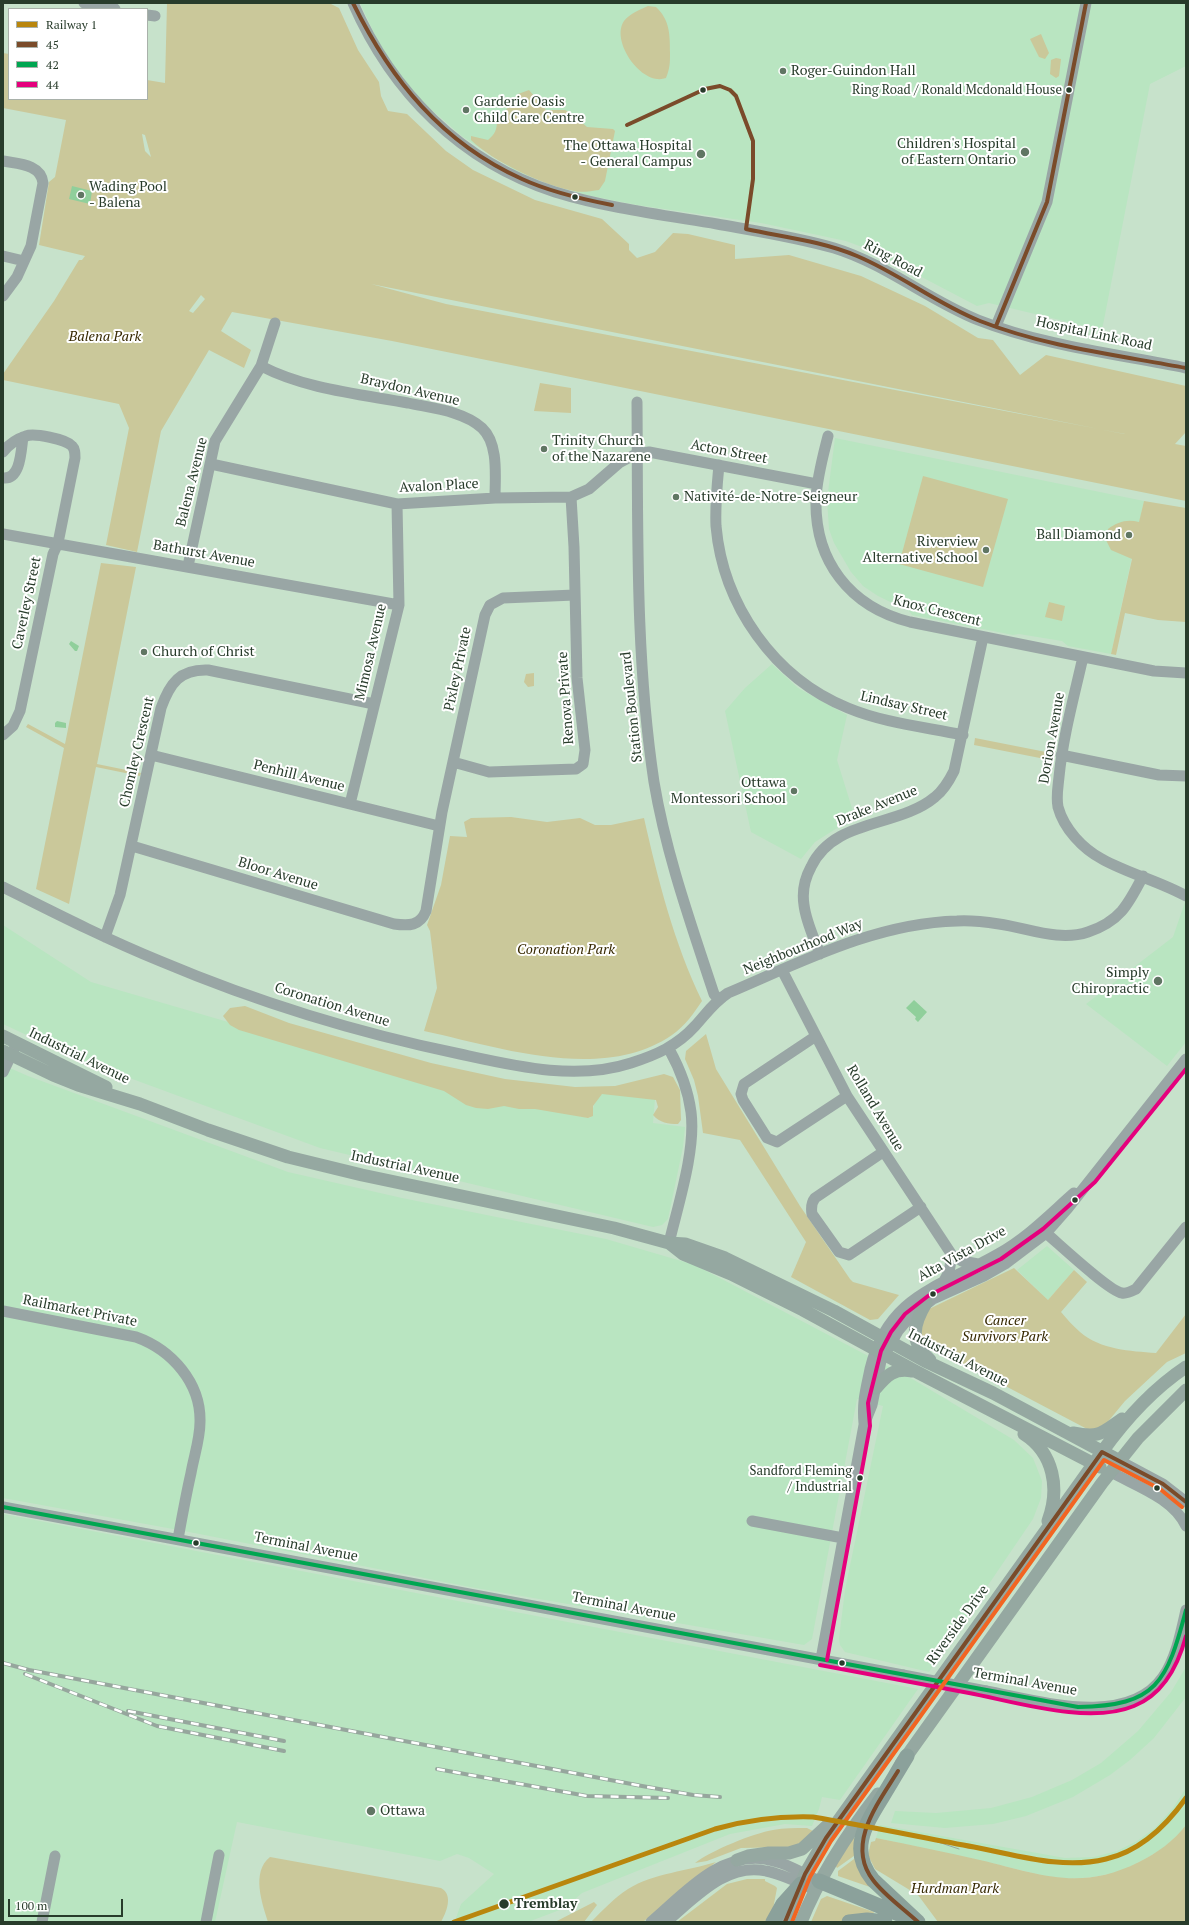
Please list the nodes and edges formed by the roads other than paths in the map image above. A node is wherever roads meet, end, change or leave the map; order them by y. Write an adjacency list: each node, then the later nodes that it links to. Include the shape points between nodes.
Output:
1 (86, 3): 4 (street)
2 (353, 3): 10 (street, Ring Road, via 368,35 392,74 417,104 457,141 502,170 555,192 591,201 834,248 857,256 954,310)
3 (1086, 3): 10 (street, via 1047,202)
4 (110, 8)
5 (3, 161): 7 (street, via 36,168 42,175 43,183 31,246)
6 (3, 256): 7 (street)
7 (24, 261): 8 (street, via 17,277)
8 (3, 296)
9 (275, 323): 11 (street, Balena Avenue)
10 (996, 326): 12 (street, Hospital Link Road, via 1044,340)
11 (261, 366): 18 (street, Balena Avenue, via 215,441); 23 (street, Braydon Avenue, via 301,382 428,407 473,422 482,428 492,446)
12 (1186, 368)
13 (637, 402): 17 (street, Station Boulevard)
14 (828, 436): 21 (street, Knox Crescent)
15 (23, 437): 16 (street); 20 (street, via 17,469 9,478); 26 (street, Caverley Street, via 33,435 64,441 75,450)
16 (3, 452)
17 (636, 454): 19 (street, Acton Street, via 649,452); 22 (street, Avalon Place, via 619,463 589,489); 50 (street, Station Boulevard, via 641,646 654,782 689,920)
18 (211, 464): 24 (street, Avalon Place); 27 (street, Balena Avenue)
19 (719, 466): 21 (street, Acton Street); 35 (street, Lindsay Street, via 715,506 717,533 724,566 734,595 753,632 776,659 806,684 848,708 893,721)
20 (3, 478)
21 (817, 484): 30 (street, Knox Crescent, via 816,512 821,543 828,561 849,590 875,609 899,620)
22 (570, 497): 23 (street, Avalon Place); 28 (street, Renova Private)
23 (495, 498): 24 (street, Avalon Place)
24 (397, 504): 29 (street, Mimosa Avenue)
25 (3, 534): 26 (street, Bathurst Avenue)
26 (58, 544): 27 (street, Bathurst Avenue); 34 (street, Caverley Street, via 53,554 20,711 13,726)
27 (188, 566): 29 (street, Bathurst Avenue)
28 (575, 595): 38 (street, Pixley Private, via 503,598 490,605 485,615); 38 (street, Renova Private, via 577,678 585,750 583,764 576,769 489,772)
29 (398, 605): 33 (street, Mimosa Avenue)
30 (983, 637): 31 (street, Knox Crescent); 35 (street, Drake Avenue)
31 (1083, 657): 32 (street, Knox Crescent, via 1154,671); 37 (street, Dorion Avenue)
32 (1186, 673)
33 (374, 704): 36 (street, Chomley Crescent, via 208,670 195,670 176,679 167,690); 40 (street, Mimosa Avenue)
34 (3, 735)
35 (963, 735): 48 (street, Drake Avenue, via 954,771 947,785 935,798 917,808 839,837 824,847 818,855 807,874 803,896 808,921)
36 (151, 755): 40 (street, Penhill Avenue); 42 (street, Chomley Crescent)
37 (1061, 755): 39 (street, via 1159,775); 43 (street, Dorion Avenue, via 1058,806 1073,835 1103,860)
38 (453, 762): 41 (street, Pixley Private)
39 (1186, 776)
40 (350, 804): 41 (street, Penhill Avenue)
41 (439, 826): 46 (street, Pixley Private, via 426,911 424,917)
42 (132, 846): 46 (street, Bloor Avenue, via 394,924); 47 (street, Chomley Crescent, via 120,895)
43 (1143, 876): 45 (street, Dorion Avenue); 48 (street, Neighbourhood Way, via 1119,916 1104,926 1087,932 1069,936 999,924 958,921 926,923 886,930)
44 (3, 888): 47 (street, Coronation Avenue)
45 (1186, 896)
46 (416, 924)
47 (105, 937): 54 (street, Coronation Avenue, via 206,980 300,1013 483,1059 544,1069 591,1070 631,1063)
48 (820, 954): 49 (street, Neighbourhood Way)
49 (782, 970): 50 (street, Neighbourhood Way); 52 (street, Rolland Avenue)
50 (718, 999): 54 (street, Neighbourhood Way, via 690,1032)
51 (3, 1036): 53 (main road, Industrial Avenue)
52 (816, 1036): 58 (street, Rolland Avenue); 58 (street, via 744,1084 741,1094 743,1100 767,1138 777,1142)
53 (16, 1043): 55 (street); 59 (main road, Industrial Avenue)
54 (669, 1048): 65 (street, via 685,1084 692,1133)
55 (7, 1053): 57 (street); 59 (main road, Industrial Avenue, via 78,1085)
56 (1186, 1059): 61 (street, Alta Vista Drive)
57 (3, 1072)
58 (847, 1096): 60 (street, Rolland Avenue)
59 (140, 1104): 65 (main road, Industrial Avenue, via 288,1157 362,1175 601,1224)
60 (883, 1152): 62 (street, Rolland Avenue); 62 (street, via 815,1198 812,1201 812,1214 839,1252 849,1255)
61 (1091, 1178): 64 (street, Alta Vista Drive); 67 (street, Alta Vista Drive, via 1026,1235)
62 (921, 1207): 66 (street, Rolland Avenue)
63 (1186, 1227): 64 (street, via 1136,1289 1122,1293 1107,1285)
64 (1046, 1233): 69 (street, Alta Vista Drive, via 994,1271)
65 (669, 1243): 71 (main road, Industrial Avenue, via 685,1244 726,1258); 72 (main road, Industrial Avenue, via 683,1254 794,1305)
66 (952, 1255): 67 (street); 68 (street)
67 (978, 1264): 68 (street, Alta Vista Drive)
68 (944, 1281): 71 (street, Alta Vista Drive, via 907,1304 895,1317)
69 (926, 1303): 71 (street, Alta Vista Drive); 75 (main road, via 916,1322 917,1343 929,1360)
70 (3, 1312): 92 (street, Railmarket Private, via 136,1337 164,1352 188,1378 196,1396 200,1422)
71 (887, 1339): 72 (street, Alta Vista Drive); 75 (main road, Industrial Avenue)
72 (880, 1352): 74 (main road, Industrial Avenue); 76 (street); 80 (street, via 862,1403)
73 (1186, 1367): 78 (main road, Riverside Drive)
74 (915, 1371): 76 (main road, via 890,1373); 79 (main road, Industrial Avenue)
75 (948, 1372): 81 (main road, Industrial Avenue, via 993,1393)
76 (876, 1388): 80 (street)
77 (1186, 1390): 83 (main road, via 1138,1438)
78 (1146, 1401): 81 (main road, via 1103,1433 1092,1436); 82 (main road, Riverside Drive)
79 (993, 1412): 84 (main road, Industrial Avenue); 90 (main road, via 1034,1442 1050,1466 1054,1496 1050,1516)
80 (864, 1425): 91 (street)
81 (1062, 1432): 82 (main road, Industrial Avenue)
82 (1102, 1452): 83 (main road, Industrial Avenue); 84 (main road, Riverside Drive)
83 (1120, 1461): 85 (main road); 86 (street, via 1163,1484)
84 (1094, 1463): 85 (main road, Industrial Avenue); 90 (main road, Riverside Drive)
85 (1111, 1472): 89 (street, via 1159,1498 1174,1510); 95 (main road)
86 (1186, 1502)
87 (3, 1507): 92 (street, Terminal Avenue)
88 (752, 1521): 91 (street)
89 (1186, 1526)
90 (1041, 1537): 96 (main road, Riverside Drive)
91 (843, 1538): 94 (street)
92 (178, 1539): 94 (street, Terminal Avenue)
93 (1186, 1610): 94 (street, Terminal Avenue, bridge, via 1175,1650 1163,1677 1154,1688 1133,1700 1103,1707 1078,1707)
94 (820, 1659)
95 (907, 1756): 101 (main road, via 853,1826); 112 (highway, via 867,1821 862,1838 862,1853 867,1873)
96 (857, 1794): 99 (main road, via 803,1849 789,1853 748,1856); 100 (main road, Riverside Drive, via 826,1838)
97 (219, 1855): 103 (street)
98 (55, 1856): 102 (street)
99 (737, 1860): 100 (street, via 766,1859 783,1864); 104 (street, via 714,1871)
100 (803, 1879): 101 (street); 105 (street, via 755,1869 743,1870 721,1878); 106 (highway, via 783,1904); 107 (main road, Riverside Drive)
101 (817, 1885): 108 (main road); 111 (highway, via 896,1912)
102 (42, 1922)
103 (206, 1922)
104 (651, 1922)
105 (666, 1922)
106 (773, 1922)
107 (785, 1922)
108 (801, 1922)
109 (849, 1922): 110 (highway)
110 (885, 1922)
111 (914, 1922)
112 (918, 1922)

